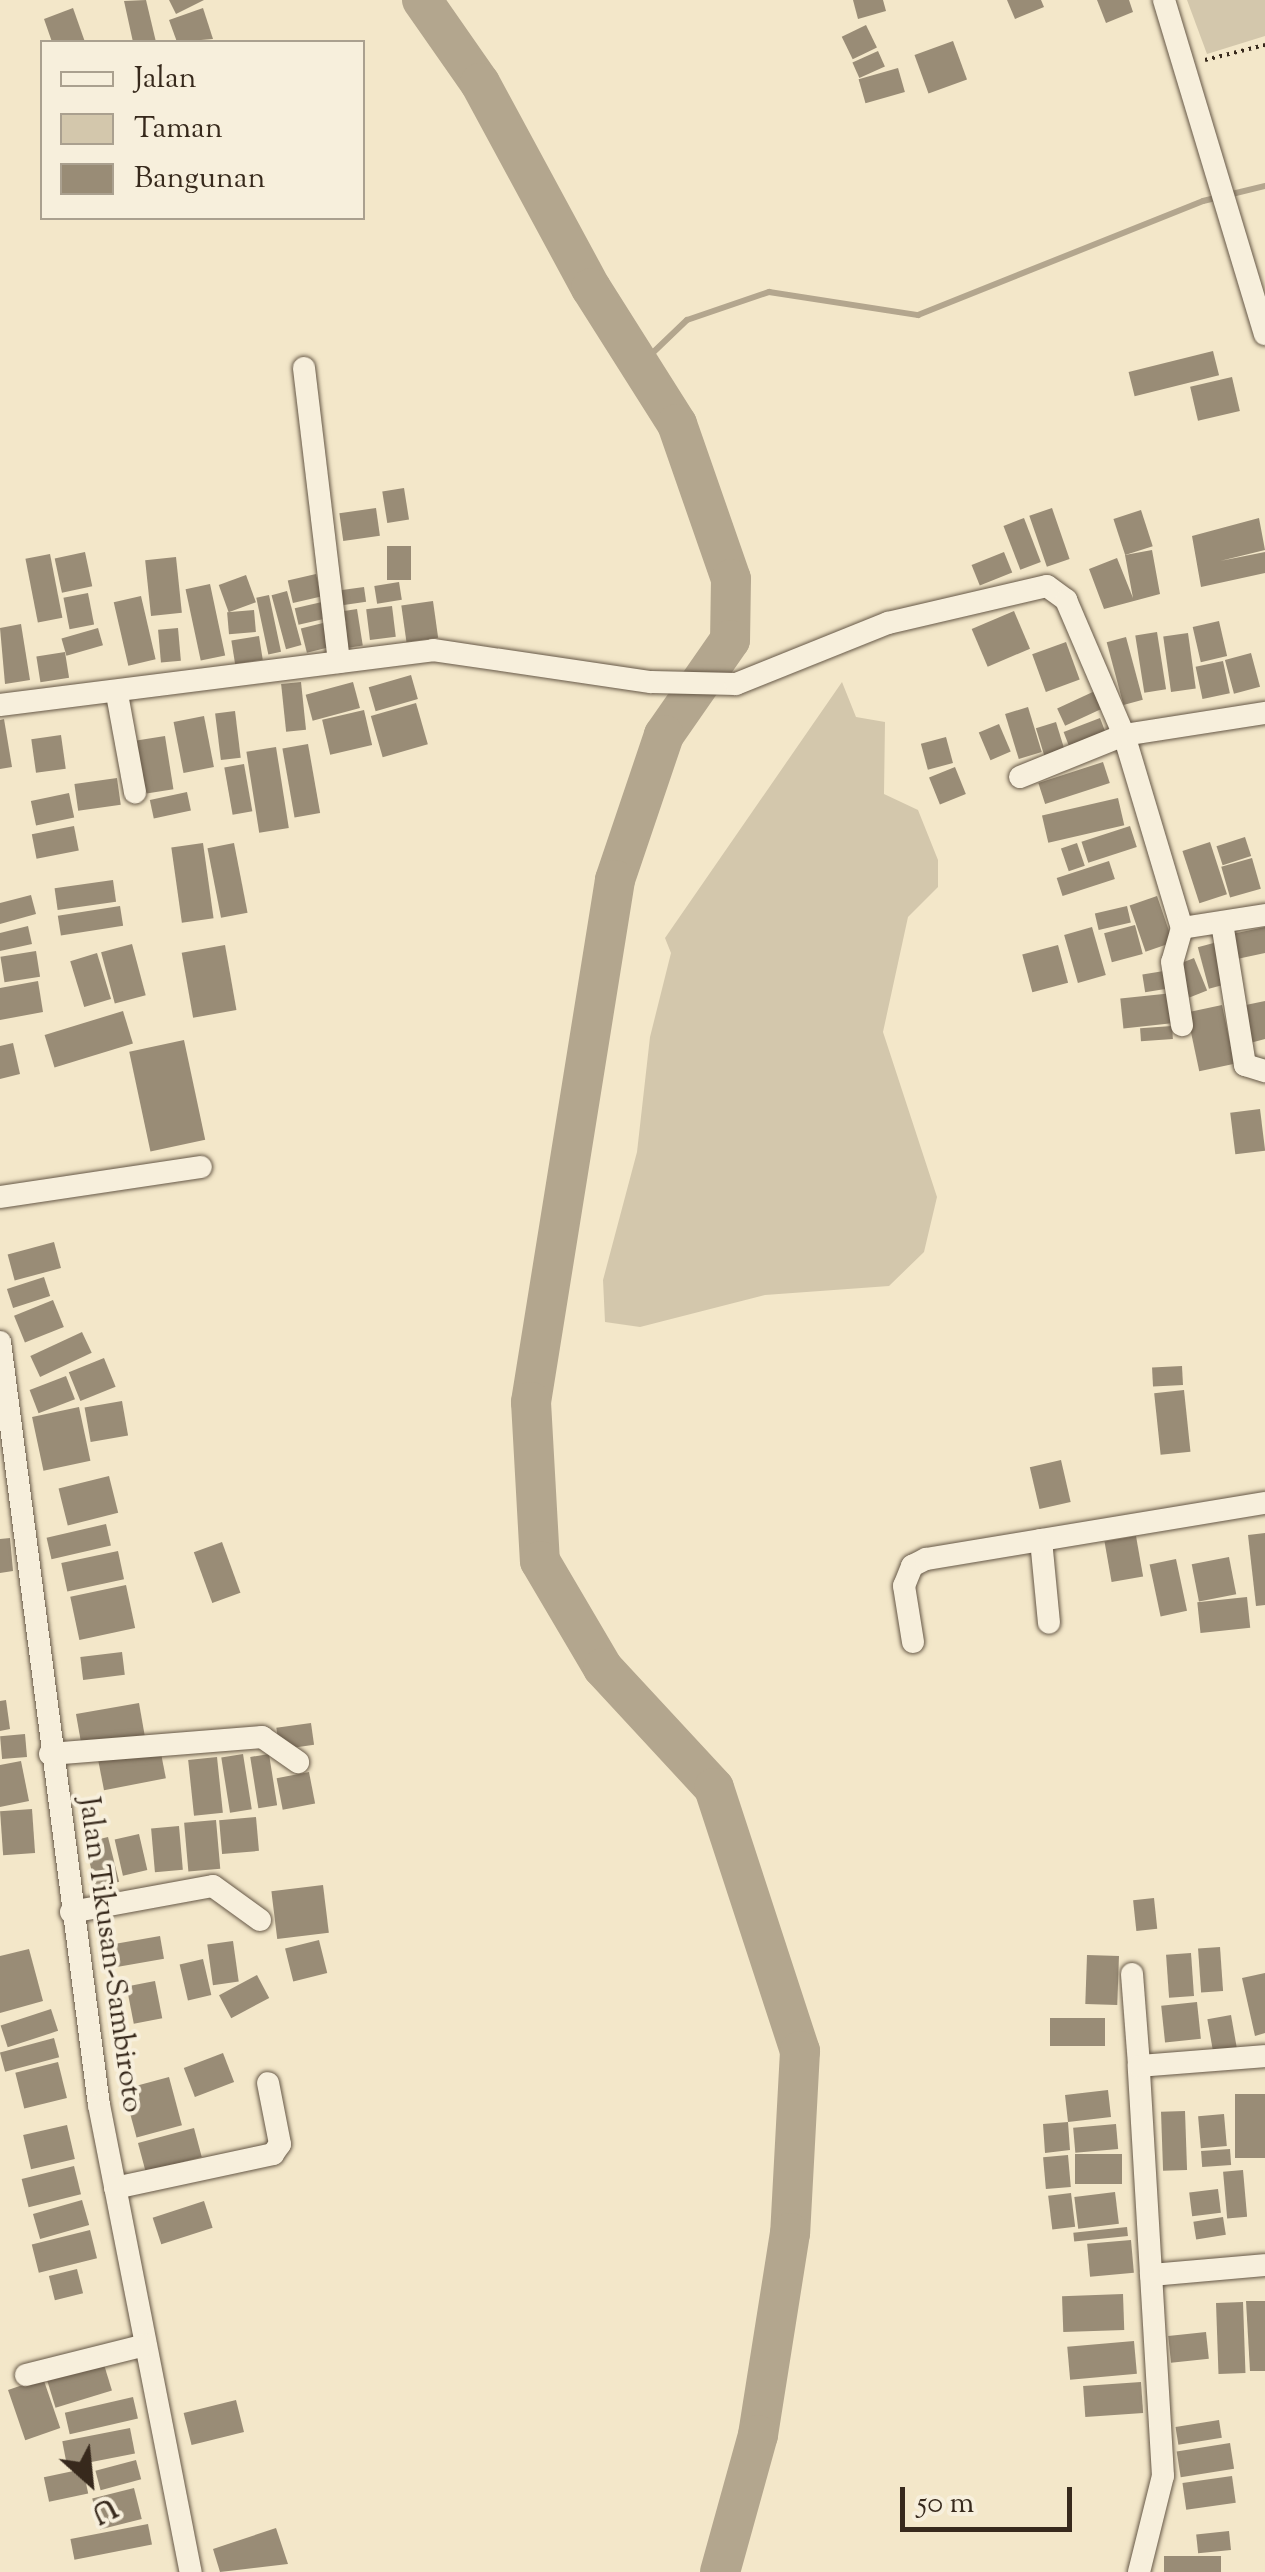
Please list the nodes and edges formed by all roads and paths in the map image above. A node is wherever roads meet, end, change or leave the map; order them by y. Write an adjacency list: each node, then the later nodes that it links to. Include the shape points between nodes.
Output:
1 (1164, 0): 3 (street)
2 (1265, 46): 3 (path)
3 (1186, 64): 4 (street)
4 (1265, 334)
5 (304, 368): 6 (street)
6 (339, 662): 7 (street); 10 (street, via 434,650 651,682 736,684 888,623 1047,586 1066,600)
7 (118, 694): 8 (street); 12 (street)
8 (0, 705)
9 (1265, 713): 10 (street)
10 (1124, 735): 11 (street); 15 (street)
11 (1020, 777)
12 (135, 792)
13 (1265, 915): 14 (street)
14 (1222, 923): 15 (street); 17 (street, via 1245,1065)
15 (1182, 928): 16 (street, via 1172,962)
16 (1182, 1025)
17 (1265, 1070)
18 (201, 1167): 19 (street)
19 (0, 1197)
20 (0, 1342): 25 (street, Jalan Tikusan-Sambiroto)
21 (1265, 1502): 22 (street)
22 (1041, 1540): 23 (street); 24 (street, via 912,1566 904,1586)
23 (1050, 1624)
24 (912, 1642)
25 (50, 1754): 26 (street, via 262,1737); 27 (street, Jalan Tikusan-Sambiroto)
26 (298, 1762)
27 (72, 1912): 28 (street, via 213,1886); 33 (street, Jalan Tikusan-Sambiroto)
28 (260, 1920)
29 (1132, 1974): 31 (street)
30 (1265, 2056): 31 (street)
31 (1138, 2066): 35 (street)
32 (268, 2083): 33 (street, via 280,2144 273,2154)
33 (115, 2188): 36 (street, Jalan Tikusan-Sambiroto)
34 (1265, 2265): 35 (street)
35 (1151, 2275): 39 (street, via 1163,2476)
36 (146, 2345): 37 (street); 38 (street, Jalan Tikusan-Sambiroto)
37 (26, 2375)
38 (191, 2572)
39 (1138, 2572)

